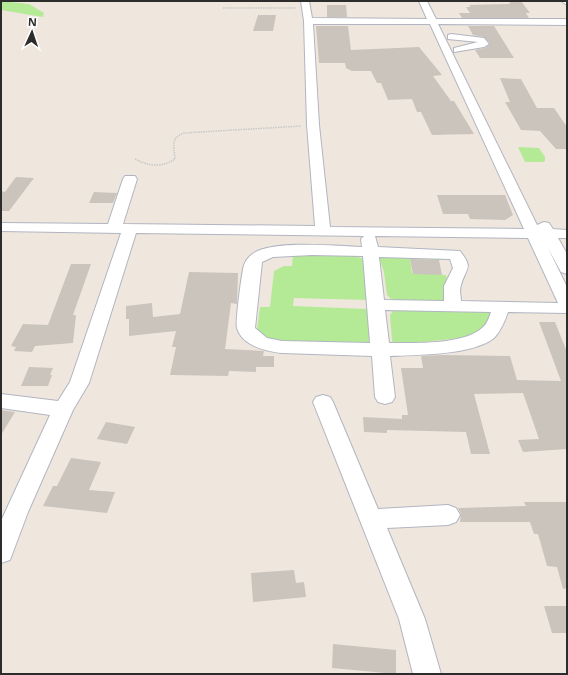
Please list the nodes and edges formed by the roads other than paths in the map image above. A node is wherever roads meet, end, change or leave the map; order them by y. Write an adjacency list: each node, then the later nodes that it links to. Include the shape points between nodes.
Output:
1 (423, 1): 6 (street)
2 (432, 1): 6 (street)
3 (305, 5): 5 (street)
4 (563, 20): 6 (street)
5 (308, 21): 6 (street); 14 (street, via 313,126)
6 (438, 22): 7 (street); 16 (street)
7 (450, 37): 8 (street); 8 (street, via 481,40 484,44)
8 (457, 50): 9 (street)
9 (516, 170)
10 (130, 180): 13 (street)
11 (537, 213): 16 (street)
12 (1, 227): 13 (street)
13 (122, 229): 14 (street); 29 (street, via 80,383)
14 (323, 231): 15 (street)
15 (368, 232): 16 (street); 18 (street)
16 (541, 234): 17 (street); 19 (street); 20 (street)
17 (567, 234)
18 (370, 251): 21 (street); 22 (street, via 454,254 460,260 461,268 452,286); 25 (street, via 312,250 261,255 252,265 245,327 248,334 256,340 274,346)
19 (567, 269)
20 (567, 304)
21 (377, 305): 22 (street); 25 (street)
22 (453, 306): 23 (street)
23 (501, 307): 24 (street); 25 (street, via 496,322 488,333 476,341 449,346)
24 (567, 308)
25 (381, 350): 26 (street)
26 (385, 397)
27 (2, 400): 29 (street)
28 (323, 402): 31 (street)
29 (63, 409): 32 (street, via 16,512)
30 (448, 515): 31 (street)
31 (371, 519): 33 (street, via 412,619)
32 (1, 552)
33 (427, 674)

